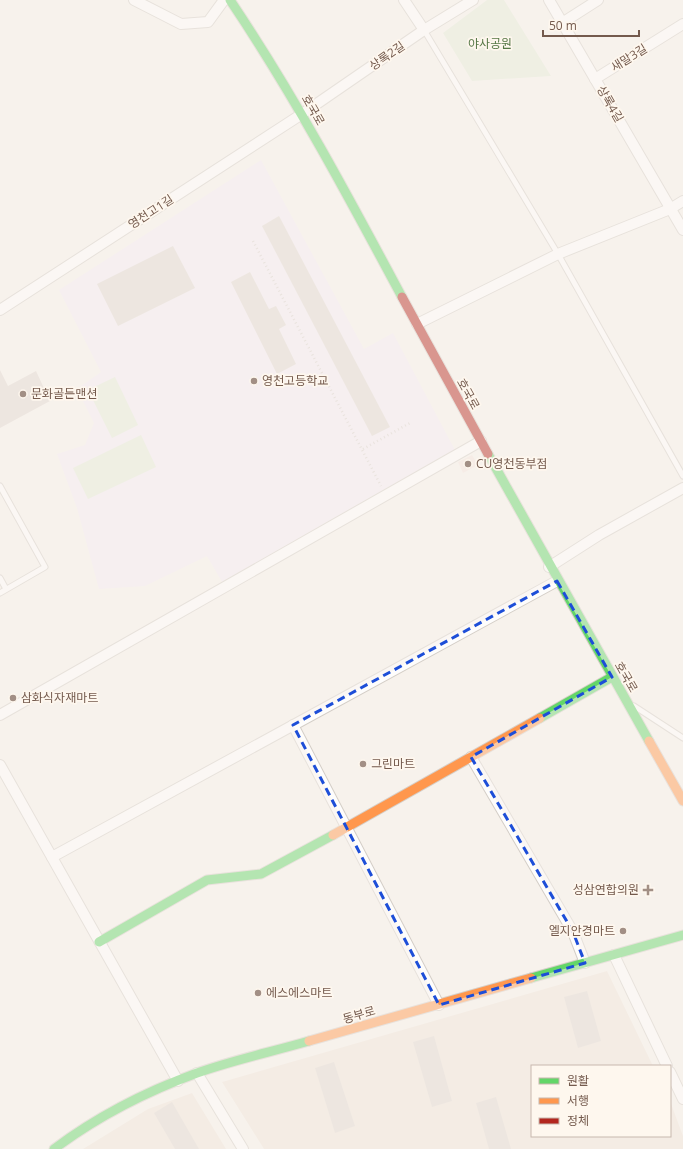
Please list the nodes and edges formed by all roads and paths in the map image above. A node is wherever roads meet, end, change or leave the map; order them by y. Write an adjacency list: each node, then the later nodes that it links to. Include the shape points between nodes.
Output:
1 (134, 0): 2 (street, via 181,24 208,22)
2 (224, 0)
3 (230, 0): 12 (street, 호국로, via 253,32)
4 (404, 0): 10 (street)
5 (473, 0): 10 (street, 상록2길)
6 (549, 0): 8 (street, 상록4길)
7 (598, 0): 8 (street)
8 (562, 23): 11 (street, 상록4길)
9 (683, 24): 11 (street, 새말3길)
10 (424, 30): 12 (street, 상록2길); 17 (lane)
11 (595, 79): 14 (street, 상록4길)
12 (302, 114): 18 (street, 영천고1길); 19 (street, 호국로)
13 (683, 201): 14 (street)
14 (670, 209): 15 (street, 상록4길); 17 (street)
15 (683, 230)
16 (254, 241): 22 (path)
17 (558, 254): 19 (street); 23 (lane)
18 (0, 310)
19 (417, 324): 21 (street, 호국로)
20 (410, 424): 22 (path)
21 (481, 441): 26 (street); 27 (street, 호국로)
22 (363, 449): 26 (path)
23 (683, 476)
24 (0, 486): 30 (lane, via 45,567)
25 (683, 488): 27 (street, via 599,535)
26 (386, 495): 34 (street)
27 (549, 567): 29 (street, 호국로)
28 (0, 578): 30 (lane)
29 (557, 581): 32 (street, 호국로); 35 (street)
30 (6, 589): 31 (lane)
31 (0, 593)
32 (612, 677): 33 (street, 호국로); 37 (street)
33 (625, 700): 36 (lane); 39 (street, 호국로)
34 (0, 715)
35 (293, 725): 40 (street); 41 (street)
36 (683, 738)
37 (471, 758): 40 (street); 45 (street, via 572,932)
38 (0, 765): 41 (street)
39 (683, 801)
40 (347, 828): 43 (street, via 261,874 207,880); 46 (street)
41 (52, 858): 43 (street)
42 (683, 935): 44 (street, 동부로)
43 (100, 942): 50 (street)
44 (614, 955): 45 (street, 동부로); 47 (street)
45 (585, 963): 46 (street, 동부로)
46 (439, 1004): 48 (street, 동부로)
47 (667, 1065)
48 (197, 1073): 50 (street, 동부로); 53 (street)
49 (671, 1074): 51 (street)
50 (178, 1081): 52 (street, 동부로, via 127,1102 82,1128)
51 (683, 1099)
52 (54, 1149)
53 (243, 1149)

